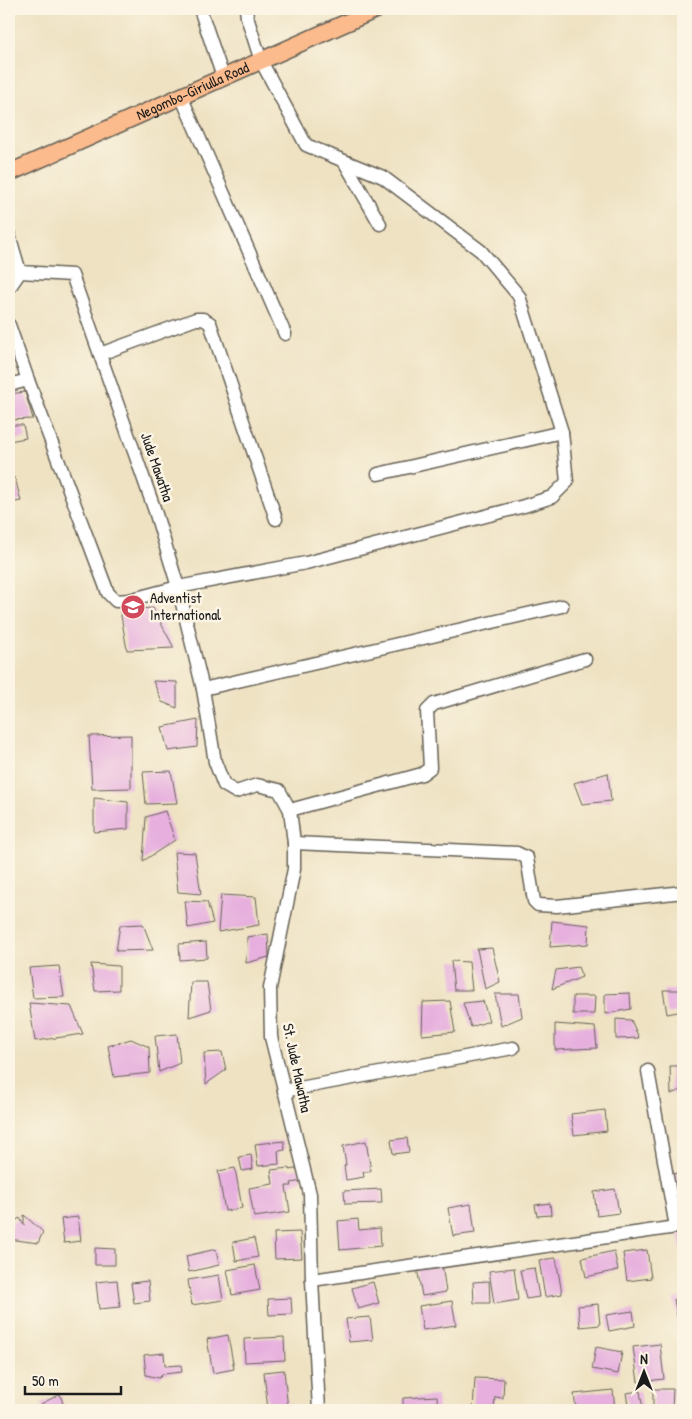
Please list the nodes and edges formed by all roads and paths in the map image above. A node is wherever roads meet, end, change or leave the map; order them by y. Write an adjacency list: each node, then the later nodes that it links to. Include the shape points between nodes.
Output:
1 (200, 9): 5 (street)
2 (246, 9): 4 (street)
3 (377, 9): 4 (main road, Negombo-Giriulla Road)
4 (261, 61): 5 (main road, Negombo-Giriulla Road); 7 (street, via 306,145)
5 (223, 77): 6 (main road, Negombo-Giriulla Road)
6 (181, 96): 8 (main road, Negombo-Giriulla Road); 14 (street)
7 (344, 160): 9 (street); 18 (street, via 383,178 481,251 519,296)
8 (9, 173)
9 (380, 224)
10 (9, 235): 11 (street)
11 (20, 272): 12 (street); 15 (street, Jude Mawatha, via 72,275)
12 (9, 288)
13 (9, 325): 16 (street)
14 (285, 334)
15 (100, 354): 20 (street, via 196,319 210,323); 21 (street, Jude Mawatha)
16 (28, 380): 17 (street); 21 (street, via 108,592 116,601)
17 (9, 384)
18 (562, 432): 19 (street); 21 (street, via 567,482 552,497 306,563)
19 (378, 474)
20 (276, 519)
21 (178, 587): 24 (street, Jude Mawatha)
22 (562, 606): 24 (street)
23 (585, 659): 26 (street, via 434,704 427,711 430,768 422,774)
24 (203, 689): 25 (street, Jude Mawatha)
25 (215, 762): 26 (street, St. Jude Mawatha, via 224,785 236,792 257,785 279,790)
26 (290, 810): 27 (street, St. Jude Mawatha)
27 (294, 842): 28 (street, via 517,853 527,858 534,901 538,905 557,906); 31 (street, St. Jude Mawatha, via 294,869 270,988 271,1037)
28 (683, 892)
29 (513, 1048): 31 (street)
30 (648, 1071): 32 (street)
31 (284, 1091): 33 (street, St. Jude Mawatha, via 310,1194)
32 (680, 1226): 33 (street)
33 (312, 1280): 34 (street, St. Jude Mawatha)
34 (319, 1410)

